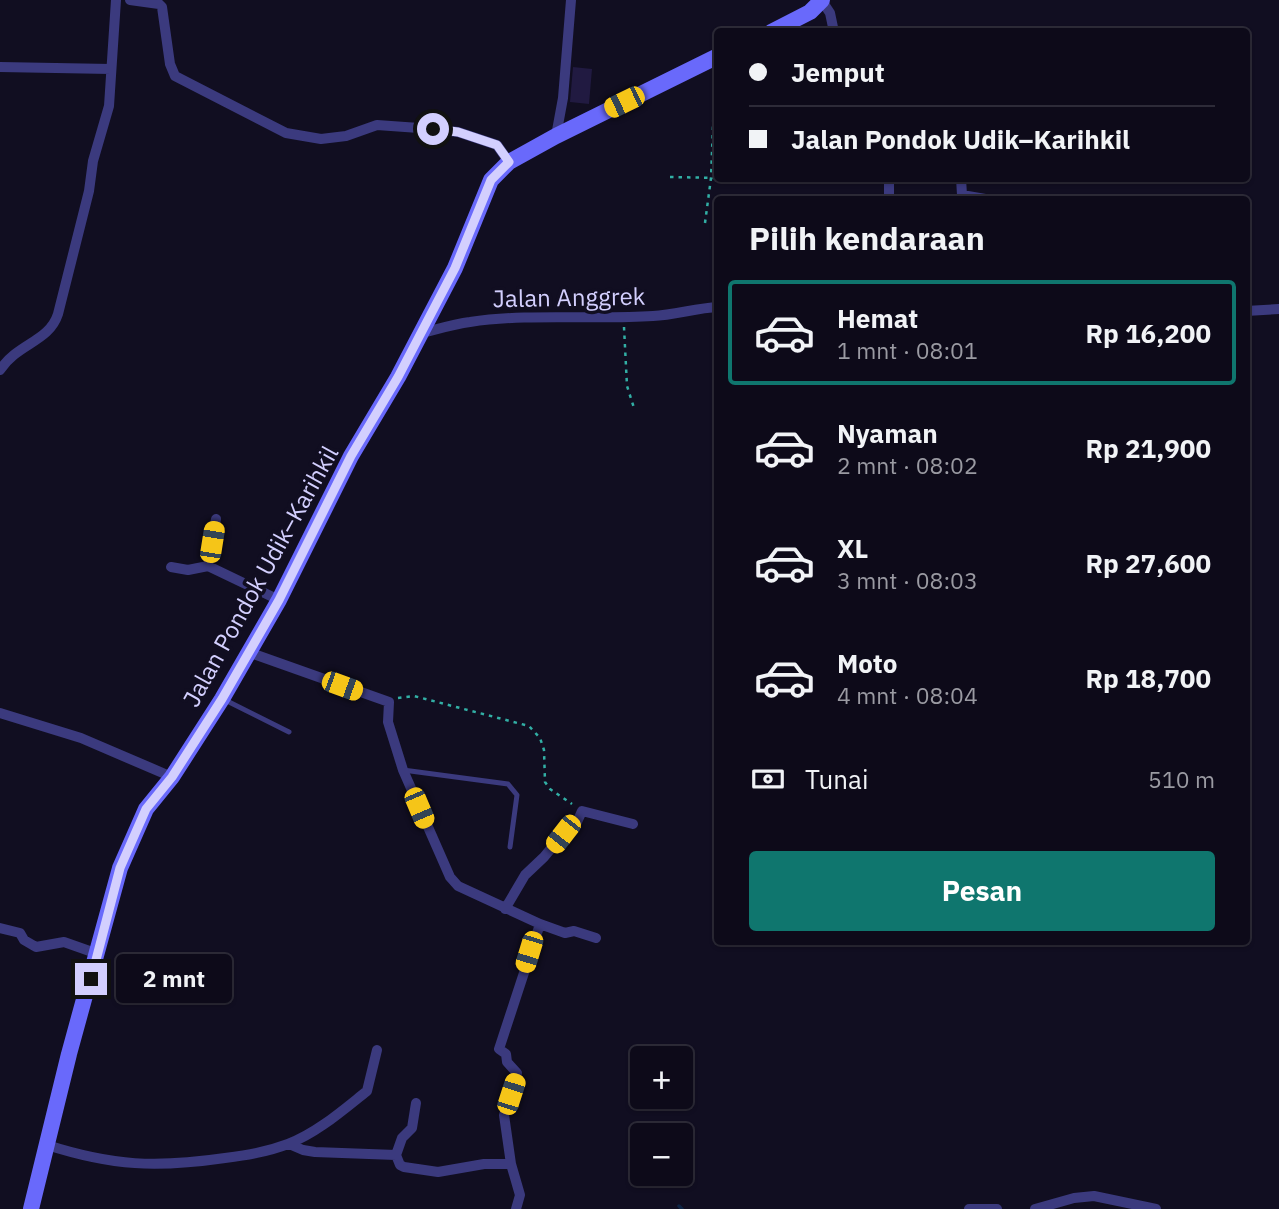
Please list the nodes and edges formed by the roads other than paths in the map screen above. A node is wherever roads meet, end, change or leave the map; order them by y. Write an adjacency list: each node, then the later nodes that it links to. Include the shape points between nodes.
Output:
1 (116, 0): 9 (street)
2 (130, 0): 11 (street, via 162,7 175,76 279,130 321,139 377,125 458,132 497,145)
3 (571, 0): 10 (street)
4 (822, 0): 5 (street, via 810,12); 6 (street)
5 (779, 28)
6 (833, 28)
7 (714, 58): 10 (street, Jalan Pondok Udik–Karihkil)
8 (0, 67): 9 (street)
9 (111, 69): 18 (street, via 109,106 55,324 7,359)
10 (556, 136): 11 (street, Jalan Pondok Udik–Karihkil)
11 (509, 162): 17 (street, Jalan Pondok Udik–Karihkil, via 491,180)
12 (961, 182): 13 (street, via 962,195)
13 (968, 196)
14 (714, 307): 17 (street, Jalan Anggrek, via 658,316 486,320)
15 (1279, 309): 16 (street)
16 (1250, 311)
17 (422, 333): 22 (street, Jalan Pondok Udik–Karihkil, via 351,456)
18 (0, 370)
19 (216, 519): 20 (street)
20 (208, 566): 21 (street); 22 (street)
21 (171, 567)
22 (279, 600): 23 (street, Jalan Pondok Udik–Karihkil)
23 (248, 652): 24 (street, Jalan Pondok Udik–Karihkil); 27 (street, via 389,702 388,722)
24 (222, 699): 26 (lane); 28 (street, Jalan Pondok Udik–Karihkil)
25 (0, 713): 28 (street, via 81,738)
26 (289, 732)
27 (403, 769): 30 (lane, via 508,784 517,795); 31 (street, via 450,877 458,886)
28 (172, 777): 35 (street, Jalan Pondok Udik–Karihkil, via 146,809 120,868)
29 (633, 824): 31 (street, via 582,811 577,822 525,874)
30 (510, 847)
31 (505, 909): 32 (street)
32 (540, 924): 34 (street); 41 (street, via 499,1049 517,1073 504,1115)
33 (0, 928): 35 (street, via 20,933 36,947 64,942)
34 (596, 937)
35 (98, 954): 39 (street, Jalan Pondok Udik–Karihkil)
36 (377, 1050): 38 (street, via 367,1091)
37 (416, 1103): 40 (street, via 412,1128 402,1138)
38 (289, 1144): 39 (street, via 263,1152 155,1165 96,1159); 40 (street, via 315,1152)
39 (47, 1145): 42 (street, Jalan Pondok Udik–Karihkil)
40 (397, 1155): 41 (street, via 404,1167 439,1172)
41 (512, 1164): 43 (street, via 520,1195)
42 (31, 1209)
43 (516, 1209)
44 (969, 1209): 45 (street)
45 (997, 1209)
46 (1035, 1209): 47 (street, via 1094,1196)
47 (1156, 1209)

